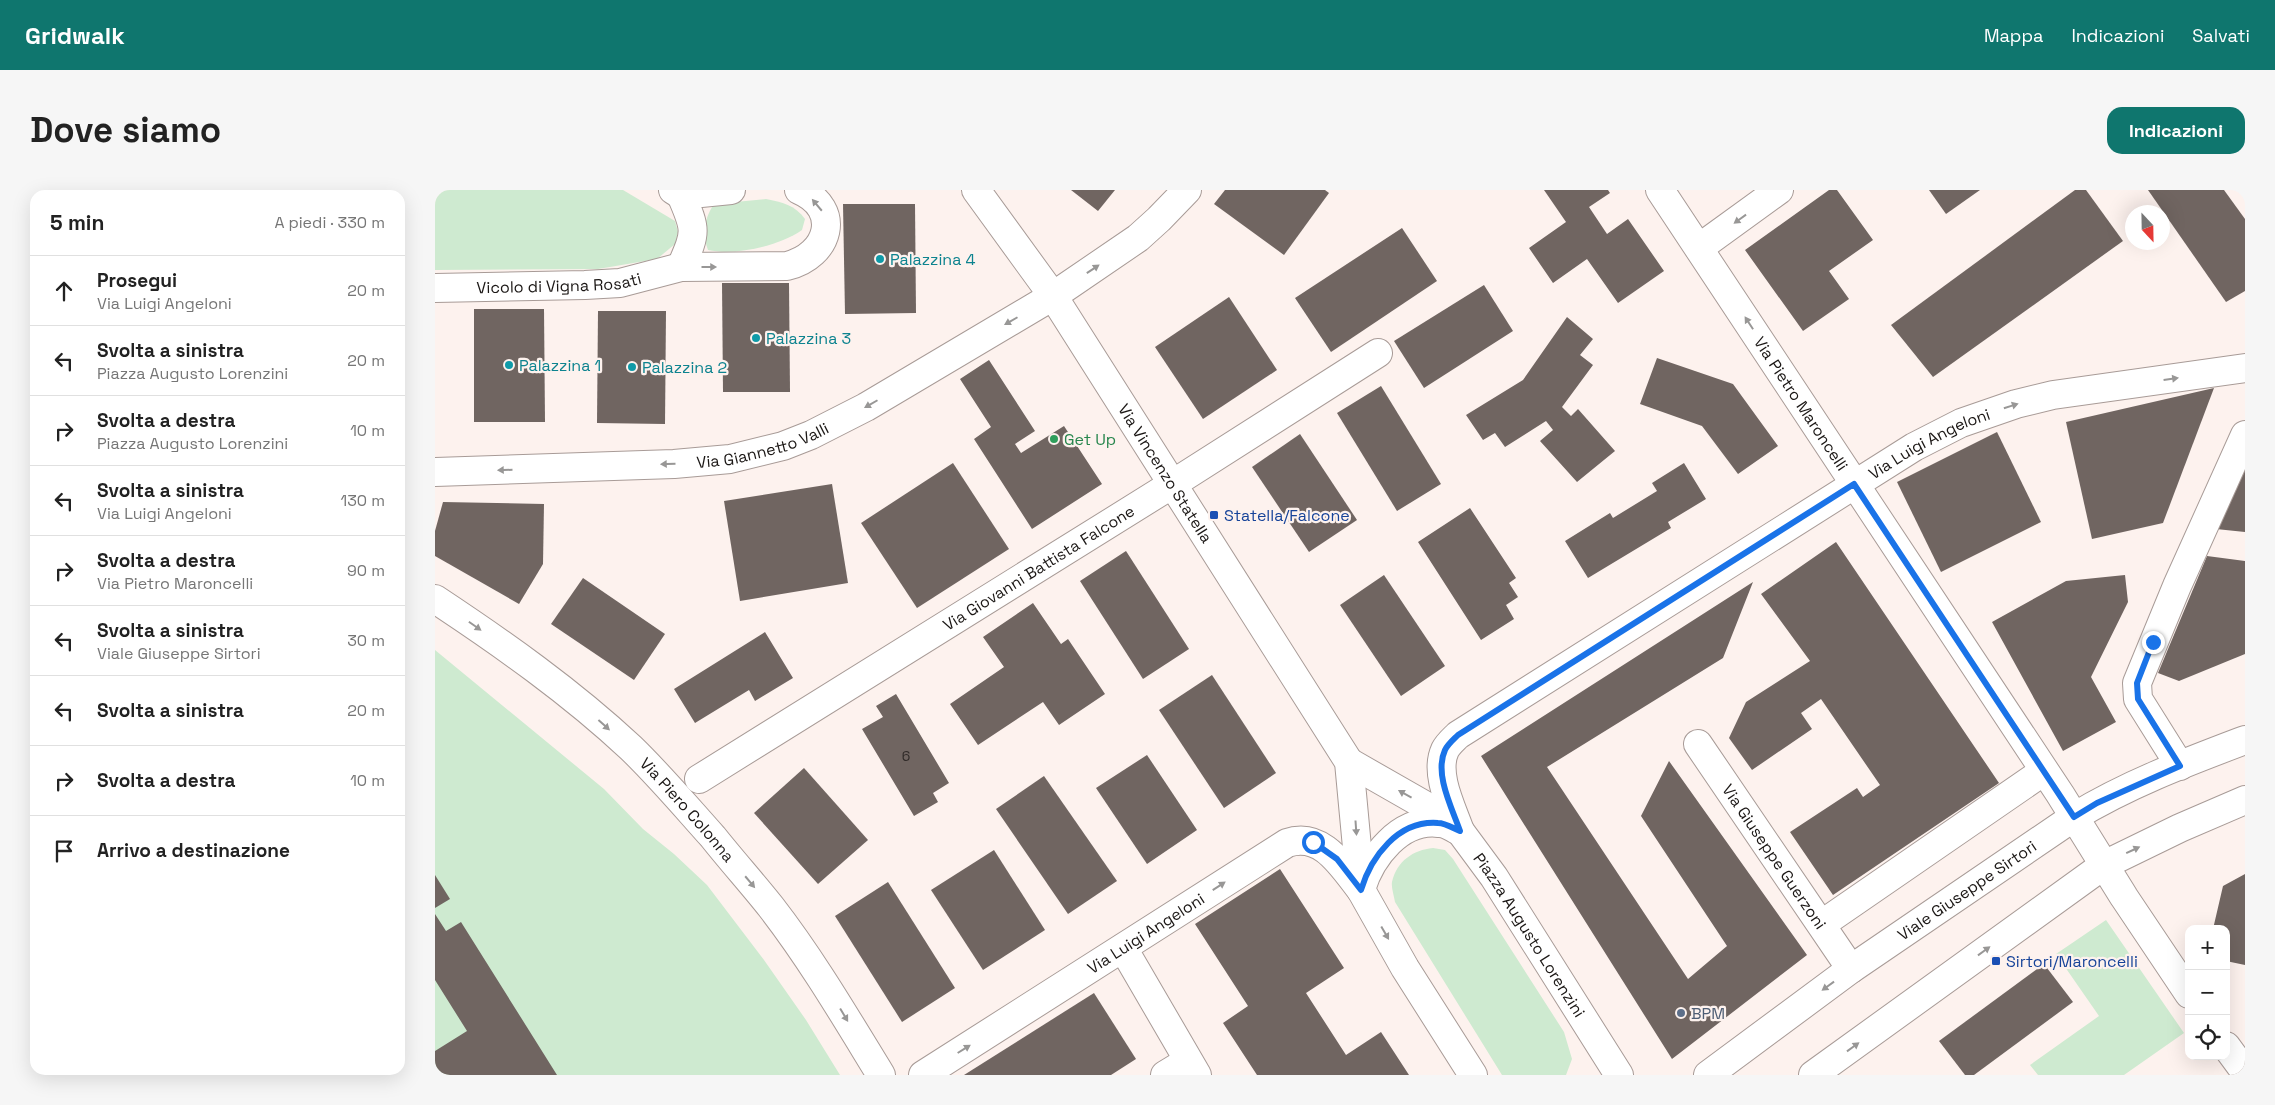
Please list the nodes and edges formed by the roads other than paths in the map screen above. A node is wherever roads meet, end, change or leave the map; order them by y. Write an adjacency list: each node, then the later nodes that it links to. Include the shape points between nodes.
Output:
1 (731, 190): 7 (street)
2 (799, 190): 9 (street, Vicolo di Vigna Rosati, one-way to 2, via 787,266 806,260 822,242 826,222 820,206)
3 (976, 190): 11 (street, Via Vincenzo Statella)
4 (1187, 190): 11 (street, Via Giannetto Valli, one-way to 4, via 1138,238)
5 (1660, 190): 8 (street, Via Pietro Maroncelli)
6 (1779, 190): 8 (street, one-way to 8)
7 (677, 192): 9 (street, via 693,223 694,234)
8 (1699, 248): 16 (street, Via Pietro Maroncelli, one-way to 8)
9 (681, 268): 10 (street, Vicolo di Vigna Rosati, via 620,283)
10 (435, 288)
11 (1053, 296): 15 (street, Via Giannetto Valli, one-way to 15, via 849,416 811,435 754,455 675,464); 17 (street, Via Vincenzo Statella)
12 (1378, 353): 17 (street, Via Giovanni Battista Falcone)
13 (2245, 368): 16 (street, Via Luigi Angeloni, one-way to 13, via 1961,423 2016,404 2053,395)
14 (2245, 435): 22 (street, via 2137,683 2138,699)
15 (435, 472)
16 (1854, 484): 23 (street, Via Pietro Maroncelli); 27 (street, Via Luigi Angeloni, via 1458,735 1445,749 1442,763)
17 (1171, 485): 21 (street, Via Vincenzo Statella); 24 (street, Via Giovanni Battista Falcone)
18 (435, 599): 38 (street, Via Piero Colonna, one-way to 38, via 594,716 676,794 792,935)
19 (2245, 740): 22 (street, Viale Giuseppe Sirtori)
20 (1698, 744): 30 (street, Via Giuseppe Guerzoni)
21 (1349, 762): 27 (street, Piazza Augusto Lorenzini, one-way to 21, via 1433,810); 29 (street, one-way to 29)
22 (2180, 766): 26 (street, Viale Giuseppe Sirtori, via 2097,803)
23 (2045, 771): 26 (street, Via Pietro Maroncelli); 30 (street)
24 (699, 779)
25 (2245, 800): 28 (street, one-way to 25)
26 (2074, 817): 28 (street, Via Pietro Maroncelli); 32 (street, Viale Giuseppe Sirtori)
27 (1460, 831): 29 (street, via 1439,823 1424,824 1403,832 1393,838 1373,861); 34 (street, Piazza Augusto Lorenzini)
28 (2104, 866): 33 (street, Via Pietro Maroncelli); 45 (street, one-way to 28)
29 (1361, 890): 31 (street, Via Luigi Angeloni, one-way to 29, via 1295,840 1305,839 1325,849); 41 (street, one-way to 41, via 1405,968)
30 (1822, 924): 32 (street, Via Giuseppe Guerzoni)
31 (1123, 948): 36 (street); 39 (street, Via Luigi Angeloni, one-way to 31)
32 (1851, 969): 44 (street, Viale Giuseppe Sirtori, one-way to 44)
33 (2185, 988)
34 (1597, 1040): 42 (street); 43 (street, Piazza Augusto Lorenzini)
35 (2230, 1051): 37 (street)
36 (1193, 1068): 40 (street)
37 (2245, 1068)
38 (881, 1075)
39 (923, 1075)
40 (1165, 1075)
41 (1473, 1075)
42 (1591, 1075)
43 (1619, 1075)
44 (1708, 1075)
45 (1813, 1075)

